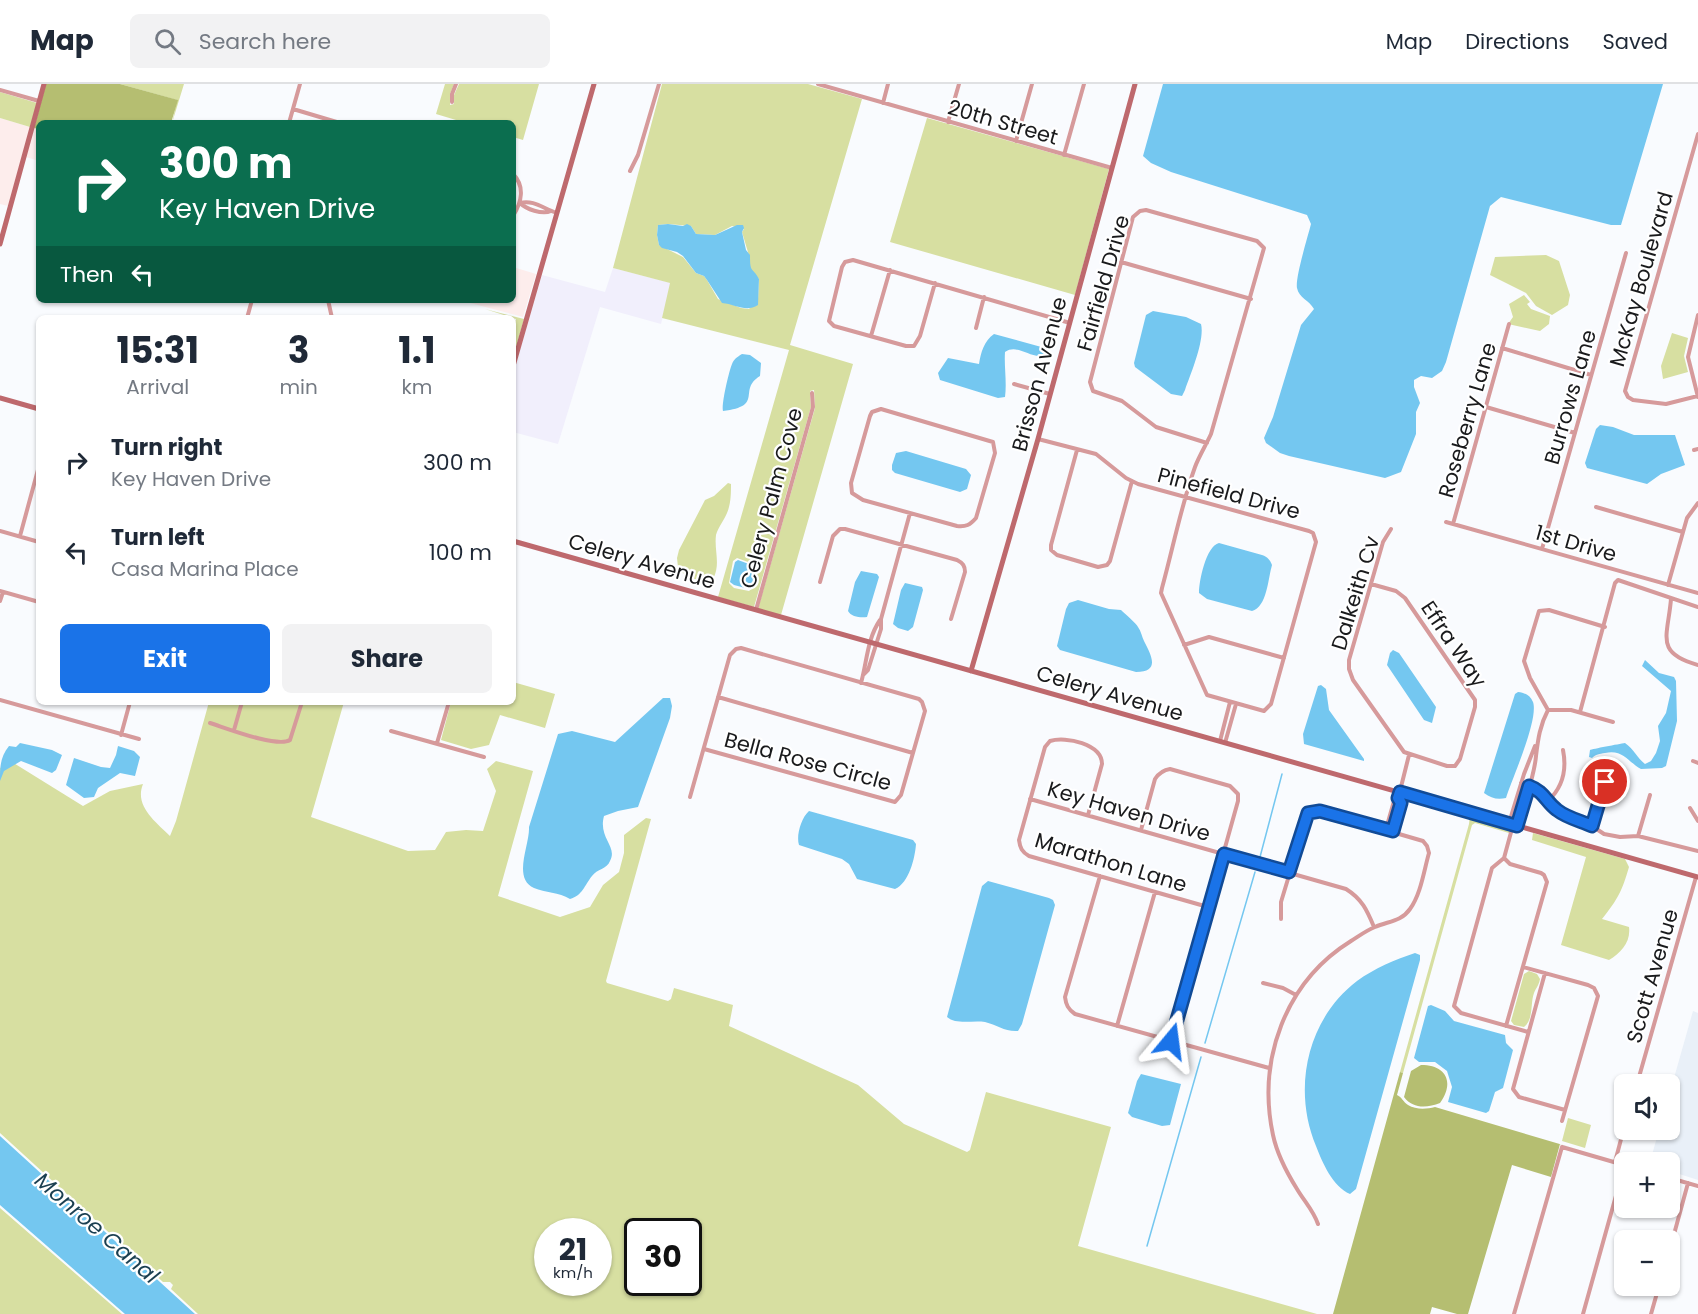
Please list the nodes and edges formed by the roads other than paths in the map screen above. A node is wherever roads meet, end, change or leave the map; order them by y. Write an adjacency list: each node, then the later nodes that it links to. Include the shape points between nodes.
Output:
1 (4, 84): 14 (street)
2 (44, 84): 15 (main road)
3 (300, 84): 18 (street)
4 (456, 84): 16 (street)
5 (594, 84): 32 (main road)
6 (659, 84): 26 (street)
7 (818, 84): 13 (street, 20th Street)
8 (888, 84): 17 (street)
9 (959, 84): 21 (street)
10 (1032, 84): 23 (street)
11 (1084, 84): 24 (street)
12 (1135, 84): 25 (main road, Brisson Avenue)
13 (828, 86): 17 (street, 20th Street)
14 (1, 90): 15 (street)
15 (39, 101): 33 (main road)
16 (452, 102)
17 (883, 103): 21 (street, 20th Street)
18 (292, 109): 19 (street); 20 (street)
19 (290, 120)
20 (330, 120)
21 (948, 122): 23 (street, 20th Street)
22 (1698, 134): 52 (street, McKay Boulevard, via 1625,391 1639,402 1666,404)
23 (1016, 141): 24 (street, 20th Street)
24 (1064, 155): 25 (street, 20th Street)
25 (1112, 168): 41 (main road, Brisson Avenue)
26 (630, 171)
27 (516, 178): 28 (street, via 521,184)
28 (520, 203): 29 (street); 30 (street); 31 (street)
29 (539, 205): 31 (street); 32 (street)
30 (516, 210)
31 (537, 211): 32 (street)
32 (554, 212): 47 (main road)
33 (0, 244)
34 (1626, 254): 48 (street, Burrows Lane)
35 (1121, 262): 39 (street); 39 (street, Fairfield Drive, via 1134,217 1140,211 1234,234 1257,241 1264,248); 58 (street, Fairfield Drive, via 1091,386 1097,393 1122,401 1156,427)
36 (890, 270): 37 (street); 45 (street); 45 (street, via 853,260 845,262 832,300 829,321 834,326)
37 (935, 284): 38 (street); 45 (street, via 914,346)
38 (984, 297): 41 (street); 43 (street)
39 (1251, 298): 58 (street, Fairfield Drive)
40 (1698, 315): 44 (street)
41 (1070, 323): 51 (main road, Brisson Avenue)
42 (1509, 324): 46 (street, Roseberry Lane)
43 (976, 328)
44 (1696, 332): 52 (street, via 1688,357)
45 (871, 336)
46 (1502, 348): 48 (street); 54 (street, Roseberry Lane)
47 (516, 355)
48 (1591, 375): 56 (street, Burrows Lane)
49 (1014, 384): 51 (street)
50 (812, 393): 85 (street, Celery Palm Cove, via 813,407)
51 (1050, 394): 57 (main road, Brisson Avenue)
52 (1698, 396)
53 (0, 398): 55 (main road)
54 (1486, 407): 56 (street); 67 (street, Roseberry Lane)
55 (36, 408)
56 (1575, 433): 75 (street, Burrows Lane)
57 (1038, 439): 59 (street, Pinefield Drive); 92 (main road, Brisson Avenue)
58 (1208, 442): 62 (street, Fairfield Drive)
59 (1077, 450): 61 (street, Pinefield Drive, via 1096,454); 61 (street, via 1051,545 1053,553 1098,567 1107,565)
60 (36, 477): 71 (street)
61 (1132, 481): 62 (street, Pinefield Drive)
62 (1187, 497): 89 (street, Fairfield Drive, via 1161,593); 90 (street, Pinefield Drive, via 1313,533 1316,542)
63 (1698, 503): 70 (street)
64 (1596, 507): 70 (street)
65 (910, 513): 65 (street, via 862,500 852,493 870,416 876,410 989,440 995,447 972,523 957,526); 74 (street)
66 (1446, 522): 67 (street, 1st Drive)
67 (1454, 524): 75 (street, 1st Drive)
68 (1391, 529): 77 (street, Dalkeith Cv, via 1383,542)
69 (0, 531): 71 (street)
70 (1683, 532): 78 (street)
71 (20, 537): 72 (street)
72 (36, 541)
73 (516, 542): 85 (main road, Celery Avenue)
74 (902, 544): 76 (street, via 840,529 833,536); 86 (street, via 962,562 965,572); 88 (street, via 881,629)
75 (1542, 549): 78 (street, 1st Drive)
76 (820, 582)
77 (1371, 584): 116 (street, Dalkeith Cv, via 1349,669 1400,748); 116 (street, Effra Way, via 1396,591 1405,598 1475,701 1456,765)
78 (1668, 585): 80 (street, 1st Drive)
79 (1, 591): 82 (street); 83 (street)
80 (1698, 593)
81 (1671, 599): 84 (street); 87 (street, via 1618,580); 91 (street, via 1668,647 1675,656)
82 (0, 601)
83 (36, 601)
84 (1698, 607)
85 (755, 610): 88 (main road, Celery Avenue)
86 (951, 619)
87 (1605, 627): 102 (street, via 1549,610 1539,611 1524,661); 103 (street)
88 (873, 644): 92 (main road, Celery Avenue); 93 (street)
89 (1184, 645): 90 (street, via 1209,637); 96 (street, Fairfield Drive, via 1207,695)
90 (1284, 658): 97 (street, Pinefield Drive, via 1268,709)
91 (1698, 665)
92 (971, 671): 110 (main road, Celery Avenue)
93 (861, 683): 94 (street, Bella Rose Circle, via 741,648 730,655); 115 (street, Bella Rose Circle, via 922,702 925,711)
94 (718, 697): 113 (street, Bella Rose Circle); 115 (street)
95 (0, 700): 108 (street)
96 (1230, 702): 97 (street, Fairfield Drive); 110 (street)
97 (1236, 704): 110 (street)
98 (129, 705): 108 (street)
99 (241, 705): 106 (street)
100 (301, 705): 106 (street, via 287,743)
101 (448, 705): 111 (street)
102 (1548, 710): 103 (street); 112 (street)
103 (1580, 712): 104 (street)
104 (1613, 722)
105 (210, 723): 106 (street)
106 (234, 730)
107 (392, 731): 111 (street)
108 (121, 735): 109 (street)
109 (139, 739)
110 (1223, 742): 121 (main road, Celery Avenue)
111 (437, 743): 117 (street)
112 (1536, 746): 119 (street); 120 (street)
113 (704, 749): 115 (street, Bella Rose Circle, via 889,802 895,802 901,795); 123 (street, Bella Rose Circle)
114 (1563, 750): 125 (street, via 1562,783)
115 (913, 753)
116 (1409, 755): 121 (street)
117 (484, 757)
118 (1605, 782): 130 (street)
119 (1521, 783): 120 (street); 129 (street)
120 (1529, 786): 125 (street, via 1540,790); 129 (street)
121 (1399, 795): 129 (main road, Celery Avenue); 131 (street); 133 (street, via 1401,803)
122 (1650, 795): 134 (street)
123 (690, 797)
124 (1030, 799): 127 (street, Key Haven Drive); 127 (street, Marathon Lane, via 1045,747 1062,738 1094,748 1102,757); 139 (street, Marathon Lane, via 1019,840 1023,853)
125 (1548, 801): 130 (street, via 1561,813)
126 (1690, 808): 128 (street)
127 (1088, 815): 132 (street, Key Haven Drive)
128 (1698, 821)
129 (1513, 825): 137 (street); 140 (main road, Celery Avenue)
130 (1592, 826): 134 (street, via 1604,834)
131 (1386, 829): 133 (street); 138 (street, via 1312,811 1305,819)
132 (1141, 830): 136 (street, Key Haven Drive); 136 (street, via 1159,773 1170,769 1230,786 1238,794 1238,801)
133 (1393, 831): 144 (street, via 1423,841 1429,853 1411,908 1395,921)
134 (1638, 836): 135 (street)
135 (1698, 851)
136 (1224, 854): 138 (street, Key Haven Drive); 142 (street)
137 (1504, 858): 145 (street, via 1510,864 1544,875 1547,882); 150 (street, via 1492,868 1454,1006 1461,1013)
138 (1289, 872): 143 (street); 144 (street, Key Haven Drive, via 1357,896)
139 (1100, 876): 141 (street, Marathon Lane); 149 (street, via 1065,997 1069,1010 1075,1014)
140 (1697, 877): 154 (street, Scott Avenue)
141 (1155, 892): 142 (street, Marathon Lane); 149 (street)
142 (1208, 907): 152 (street)
143 (1281, 919)
144 (1374, 927): 148 (street, via 1329,957)
145 (1523, 967): 146 (street); 150 (street)
146 (1545, 973): 151 (street); 155 (street, via 1594,988 1598,996)
147 (1263, 983): 148 (street)
148 (1296, 995): 153 (street, via 1280,1028)
149 (1117, 1026): 152 (street)
150 (1506, 1026): 151 (street)
151 (1528, 1032): 155 (street, via 1513,1083 1515,1094)
152 (1171, 1041): 153 (street)
153 (1269, 1068): 162 (street, via 1273,1136)
154 (1640, 1074)
155 (1565, 1110): 156 (street)
156 (1562, 1120)
157 (1614, 1162): 165 (street, via 1562,1147)
158 (1680, 1181): 159 (street)
159 (1688, 1183): 160 (street); 163 (street)
160 (1698, 1186)
161 (1614, 1202): 166 (street)
162 (1318, 1224)
163 (1675, 1230)
164 (1656, 1296): 167 (street)
165 (1514, 1314)
166 (1583, 1314)
167 (1651, 1314)

